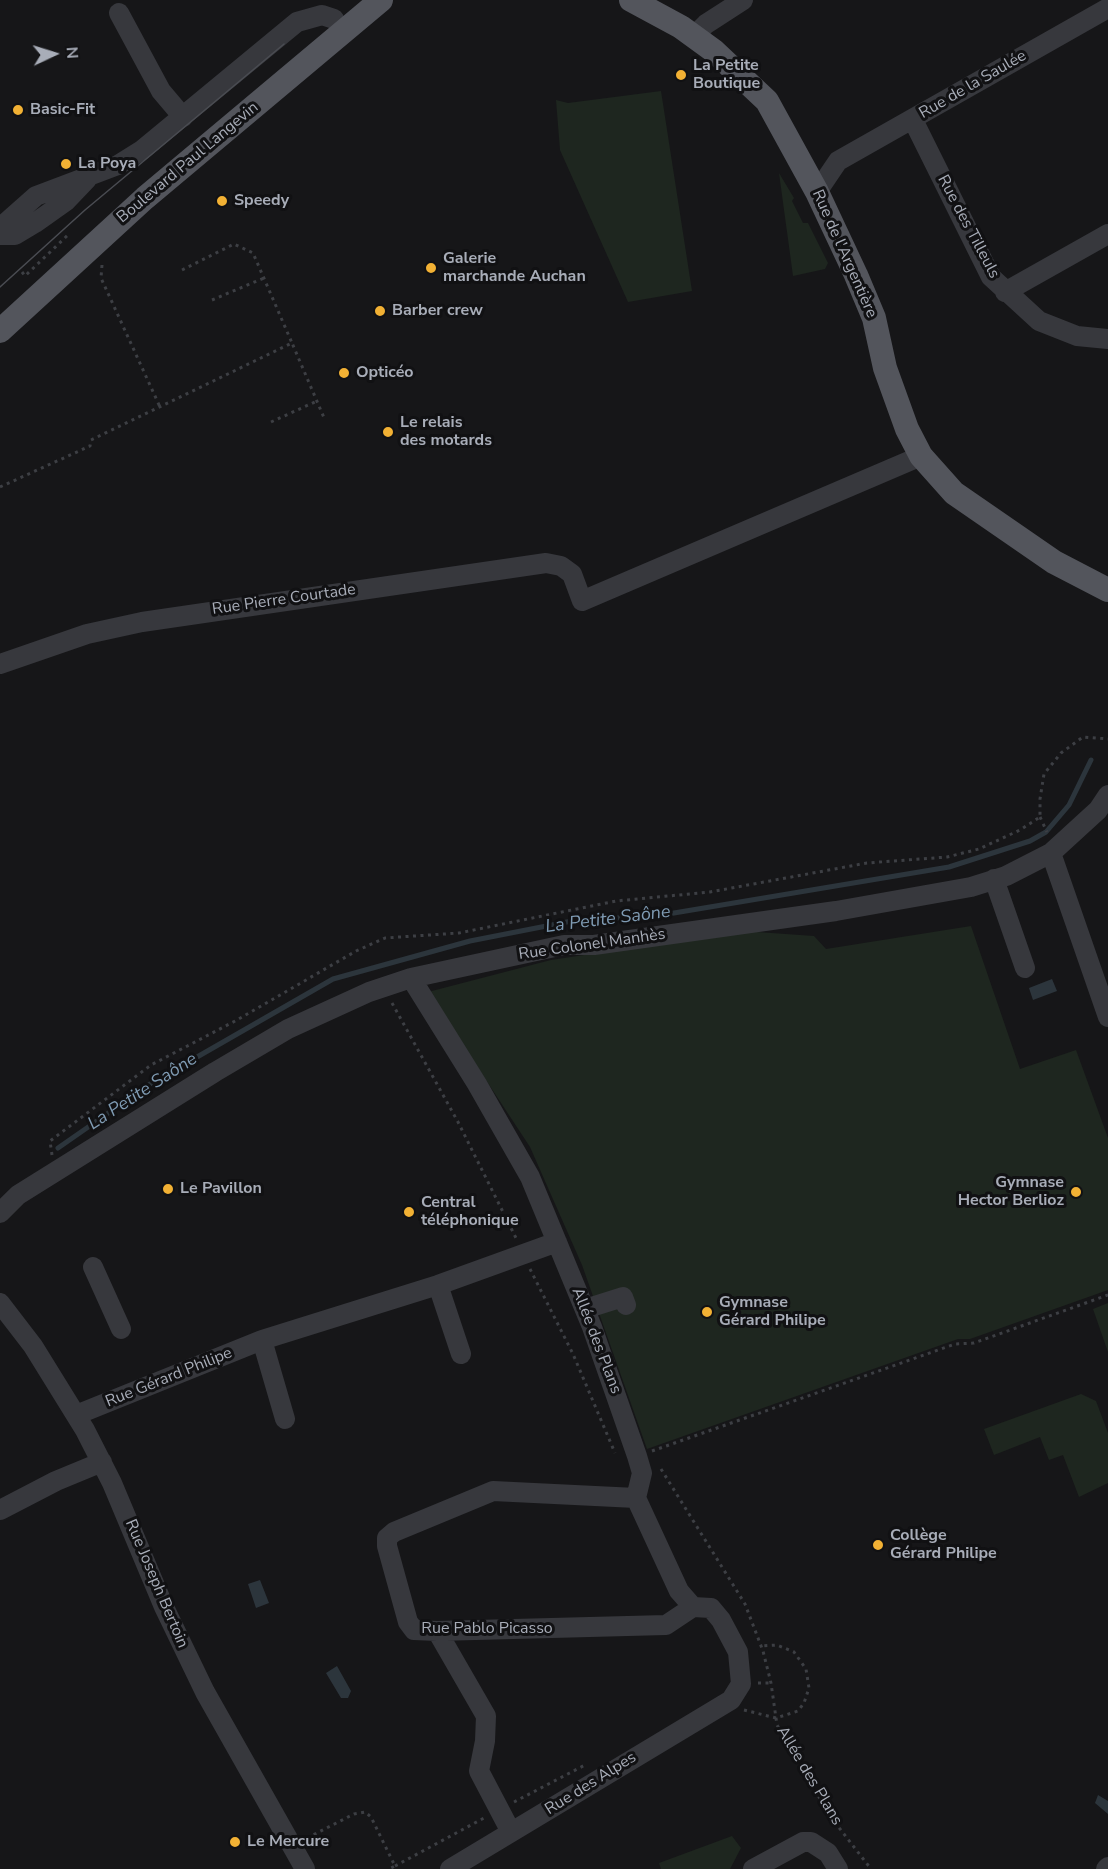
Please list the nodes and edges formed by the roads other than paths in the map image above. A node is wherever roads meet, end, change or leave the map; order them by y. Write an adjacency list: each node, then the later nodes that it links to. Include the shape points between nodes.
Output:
1 (356, 0): 7 (main road, Boulevard Paul Langevin)
2 (381, 0): 20 (main road, Boulevard Paul Langevin, via 145,198)
3 (631, 0): 8 (main road, Rue de l'Argentière)
4 (743, 0): 8 (street)
5 (1108, 8): 10 (street, Rue de la Saulée)
6 (119, 13): 9 (street, via 161,91)
7 (334, 19): 9 (street, via 322,15 297,22); 19 (main road, Boulevard Paul Langevin, via 96,220)
8 (694, 36): 12 (main road, Rue de l'Argentière, via 767,101)
9 (183, 117): 13 (street, via 126,160)
10 (913, 120): 11 (street, Rue de la Saulée); 18 (street, Rue des Tilleuls, via 991,277)
11 (838, 162): 12 (street, Rue de la Saulée, via 833,159); 14 (street, Rue de la Saulée)
12 (804, 171): 14 (main road, Rue de l'Argentière)
13 (88, 177): 15 (street, via 36,196); 17 (street, via 66,201 34,223 15,235)
14 (817, 192): 22 (main road, Rue de l'Argentière, via 874,318 885,368)
15 (0, 228)
16 (1108, 234): 18 (street)
17 (0, 235)
18 (1005, 292): 21 (street, Rue des Tilleuls, via 1039,321 1077,336)
19 (0, 311)
20 (0, 331)
21 (1108, 339)
22 (921, 456): 23 (main road, Rue de l'Argentière, via 954,494 1054,562); 24 (street, Rue Pierre Courtade, via 582,602 572,574 561,566 546,563 223,608 87,634)
23 (1108, 591)
24 (0, 664)
25 (1108, 795): 26 (street, Rue Colonel Manhès, via 1098,810)
26 (1051, 852): 27 (street, Rue Colonel Manhès); 30 (street)
27 (994, 879): 28 (street); 29 (street, Rue Colonel Manhès, via 971,887 836,911 594,945 564,945)
28 (1025, 968)
29 (411, 978): 31 (street, Rue Colonel Manhès, via 369,992 288,1029 18,1195); 32 (street, Allée des Plans, via 530,1177)
30 (1108, 1017)
31 (0, 1214)
32 (557, 1242): 34 (street, Rue Gérard Philipe); 37 (street, Allée des Plans)
33 (93, 1267): 38 (street)
34 (438, 1284): 39 (street, Rue Gérard Philipe); 40 (street)
35 (0, 1303): 41 (street, Rue Joseph Bertoin, via 33,1346)
36 (626, 1305): 37 (street, via 623,1297)
37 (585, 1309): 44 (street, Allée des Plans, via 642,1473)
38 (121, 1329)
39 (262, 1340): 41 (street, Rue Gérard Philipe); 42 (street)
40 (461, 1354)
41 (76, 1415): 43 (street, Rue Joseph Bertoin)
42 (285, 1419)
43 (102, 1462): 45 (street); 49 (street, Rue Joseph Bertoin, via 205,1692)
44 (636, 1498): 46 (street, via 679,1591); 47 (street, Rue Pablo Picasso, via 493,1491 394,1532 387,1538 387,1546 408,1622 414,1630)
45 (0, 1510)
46 (693, 1607): 47 (street, Rue Pablo Picasso, via 666,1625); 48 (street, Rue des Alpes, via 711,1608 738,1652 741,1684 731,1700)
47 (437, 1631): 48 (street, via 486,1716 479,1771)
48 (511, 1832): 50 (street, Rue des Alpes)
49 (305, 1869)
50 (450, 1869)
51 (753, 1869): 52 (street, via 803,1842 811,1842 828,1853)
52 (838, 1869)

